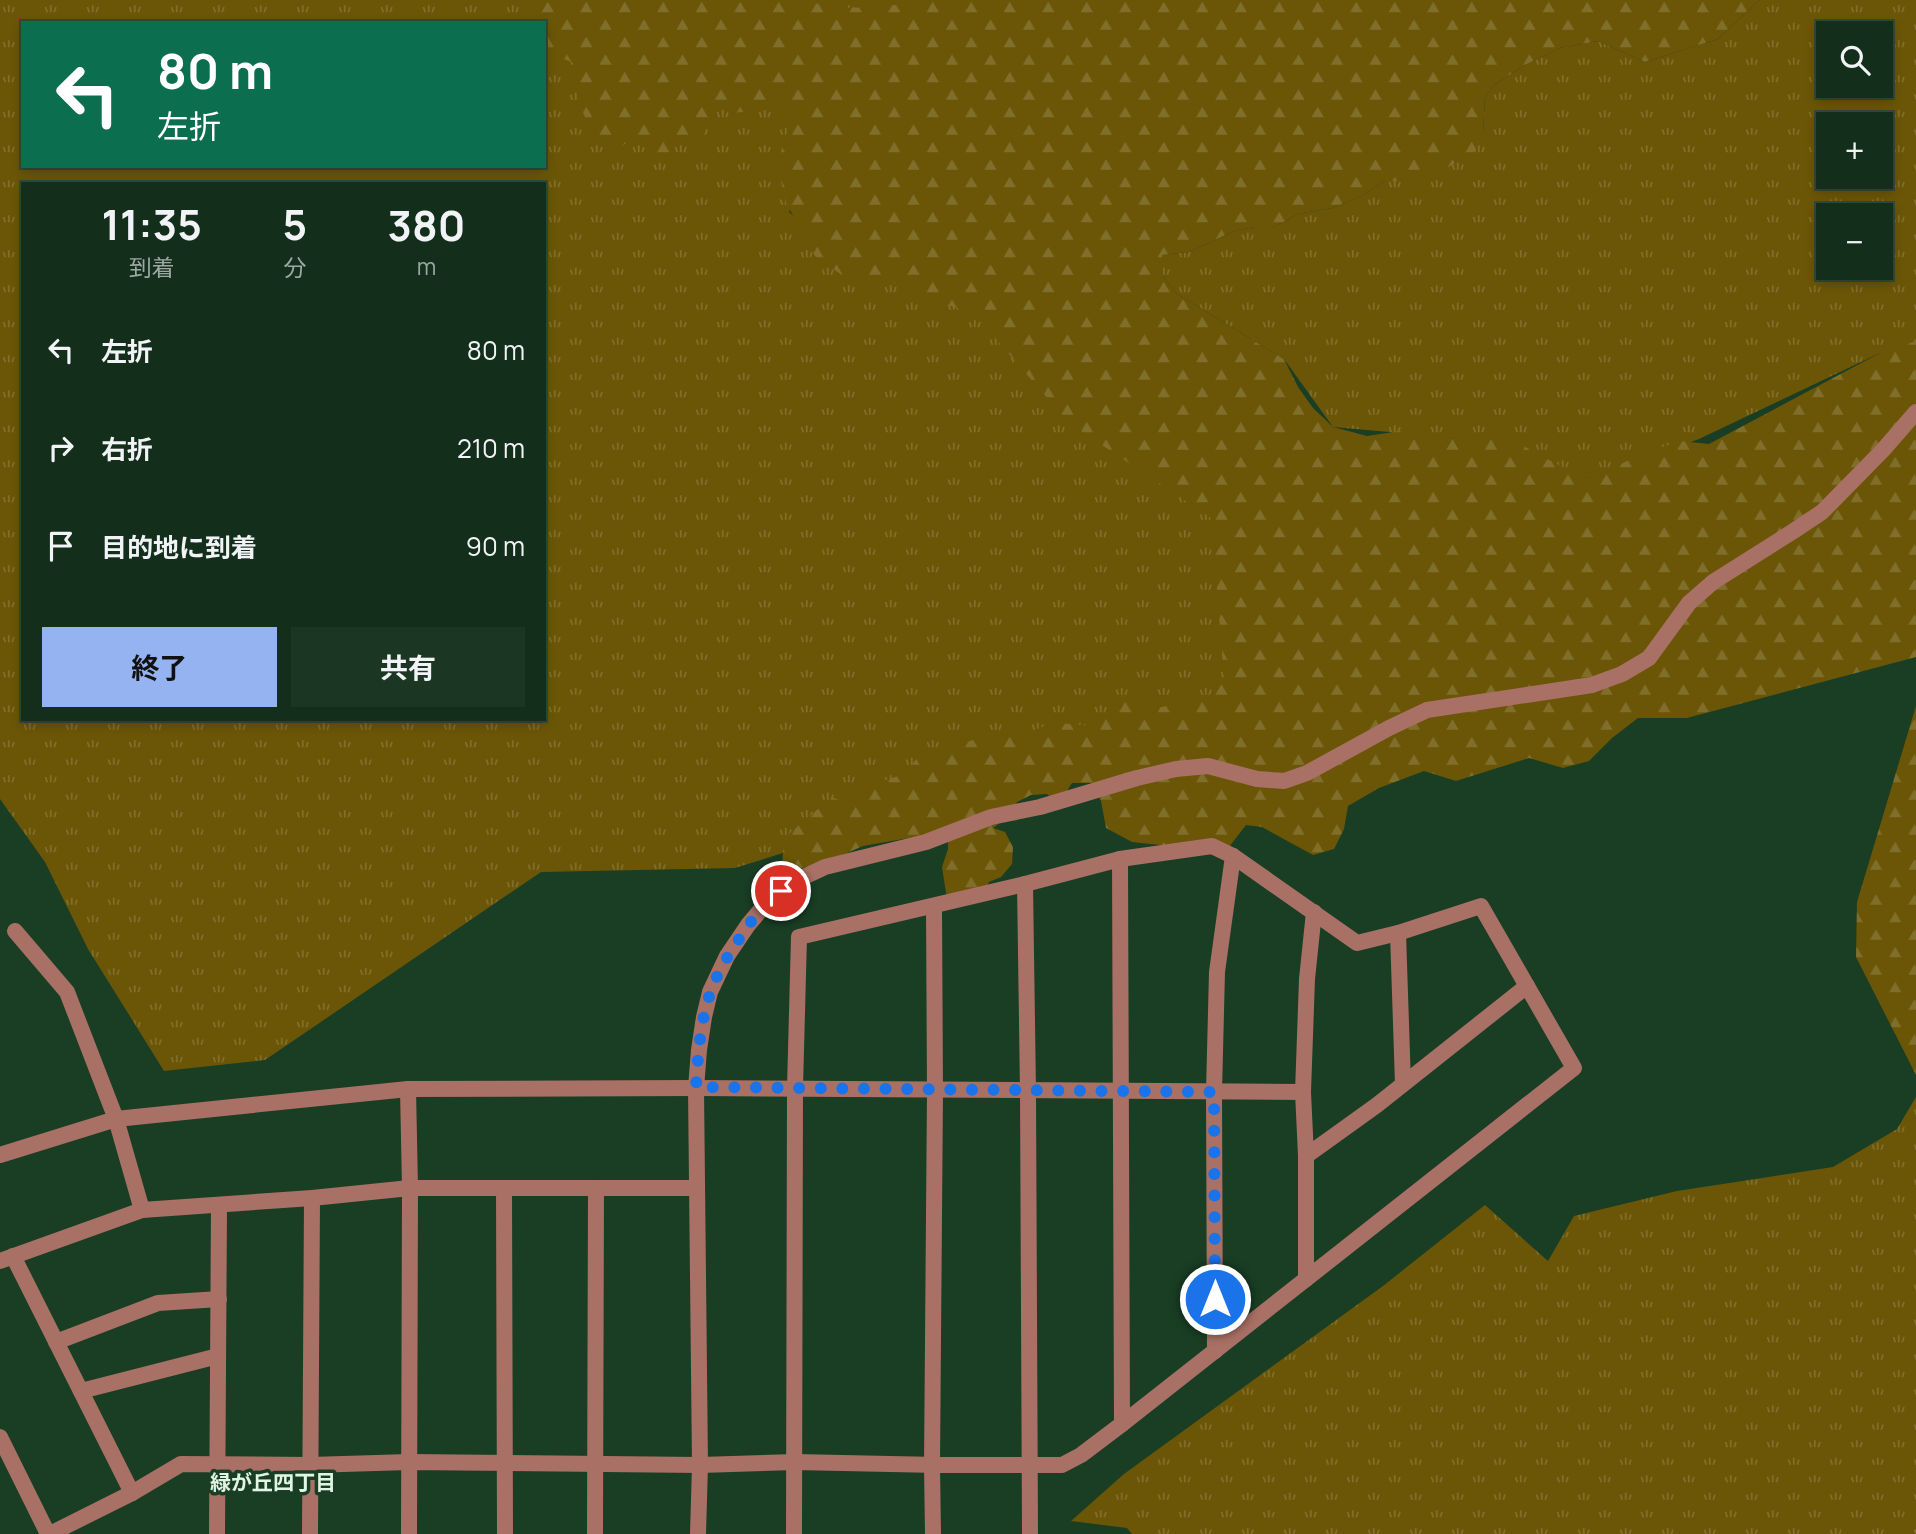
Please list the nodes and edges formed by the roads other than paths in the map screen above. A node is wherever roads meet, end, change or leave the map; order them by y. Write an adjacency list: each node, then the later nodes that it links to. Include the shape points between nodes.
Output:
1 (1916, 412): 11 (street, via 1822,512 1713,582 1689,603 1649,658 1622,674 1592,685 1427,710 1284,781 1208,766 1176,769 991,817 926,842 825,867 793,882 769,900 727,956 710,992)
2 (1233, 856): 3 (street, via 1212,846); 6 (street); 17 (street, via 1217,972)
3 (1120, 859): 4 (street); 16 (street)
4 (1025, 884): 5 (street); 15 (street)
5 (934, 906): 12 (street, via 799,937); 14 (street)
6 (1314, 912): 8 (street, via 1357,943); 18 (street)
7 (15, 931): 19 (street, via 67,992)
8 (1398, 933): 9 (street, via 1481,906); 10 (street)
9 (1527, 986): 10 (street); 30 (street, via 1574,1068)
10 (1403, 1084): 21 (street)
11 (696, 1087): 12 (street); 13 (street); 24 (street)
12 (795, 1088): 14 (street); 39 (street)
13 (408, 1089): 19 (street); 22 (street)
14 (935, 1090): 15 (street); 45 (street)
15 (1028, 1091): 16 (street); 46 (street)
16 (1122, 1091): 17 (street); 36 (street)
17 (1214, 1092): 18 (street); 33 (street)
18 (1303, 1092): 21 (street)
19 (116, 1119): 20 (street); 28 (street)
20 (0, 1155)
21 (1306, 1156): 30 (street)
22 (410, 1188): 23 (street); 26 (street); 38 (street)
23 (504, 1188): 25 (street); 41 (street)
24 (697, 1188): 25 (street); 44 (street)
25 (596, 1189): 42 (street)
26 (312, 1198): 27 (street); 43 (street)
27 (219, 1205): 28 (street); 31 (street)
28 (142, 1210): 29 (street)
29 (7, 1259): 32 (street)
30 (1306, 1279): 33 (street)
31 (219, 1299): 32 (street, via 158,1303); 34 (street)
32 (56, 1342): 35 (street)
33 (1215, 1351): 36 (street)
34 (218, 1356): 35 (street); 40 (street)
35 (81, 1391): 47 (street)
36 (1122, 1424): 46 (street, via 1062,1465)
37 (0, 1437): 48 (street)
38 (409, 1462): 41 (street); 43 (street); 51 (street)
39 (795, 1462): 44 (street); 45 (street); 55 (street)
40 (218, 1464): 43 (street); 47 (street, via 181,1464); 49 (street)
41 (504, 1464): 42 (street); 52 (street)
42 (595, 1464): 44 (street); 53 (street)
43 (310, 1465): 50 (street)
44 (700, 1465): 54 (street)
45 (932, 1465): 46 (street); 56 (street)
46 (1031, 1465): 57 (street)
47 (132, 1493): 48 (street)
48 (49, 1534)
49 (217, 1534)
50 (310, 1534)
51 (409, 1534)
52 (505, 1534)
53 (595, 1534)
54 (698, 1534)
55 (794, 1534)
56 (933, 1534)
57 (1030, 1534)

